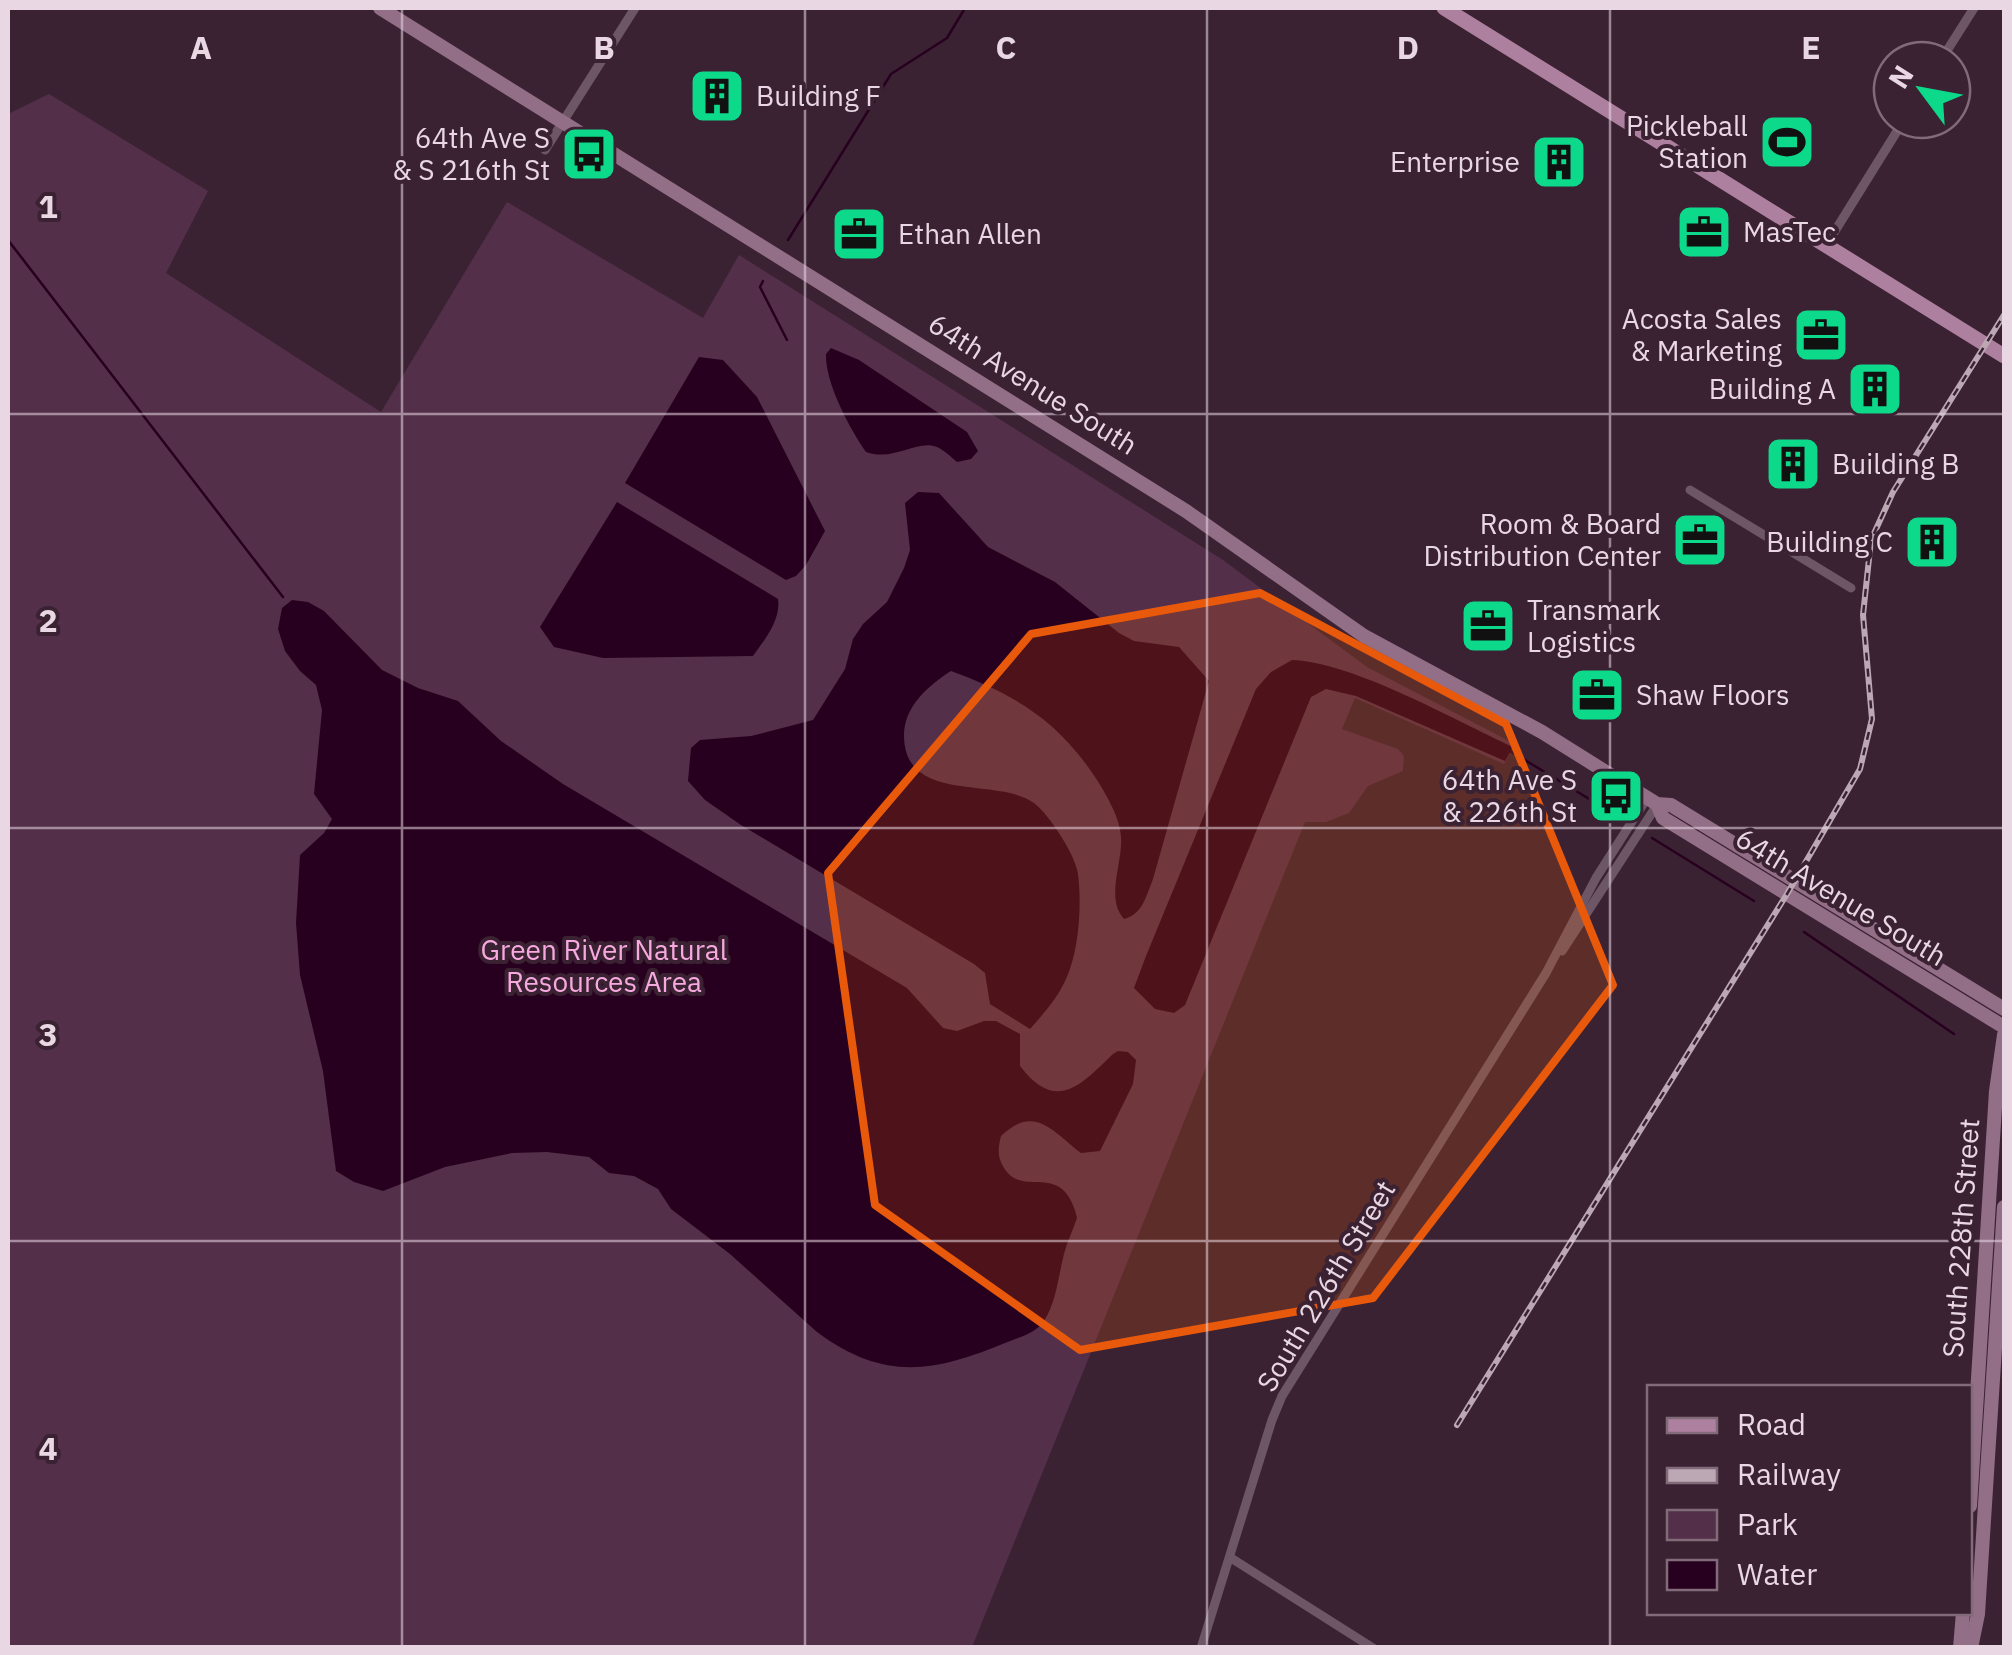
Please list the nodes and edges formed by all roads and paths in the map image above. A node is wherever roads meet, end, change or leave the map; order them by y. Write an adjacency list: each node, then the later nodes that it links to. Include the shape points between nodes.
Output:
1 (380, 8): 6 (street, 64th Avenue South)
2 (634, 8): 6 (street)
3 (1444, 8): 9 (main road)
4 (1974, 8): 5 (street)
5 (1954, 40)
6 (564, 120): 8 (street); 13 (street, 64th Avenue South, via 1186,511 1364,636 1526,723)
7 (1892, 140): 9 (street)
8 (545, 150)
9 (1825, 247): 10 (main road)
10 (2004, 356)
11 (1690, 490): 12 (street)
12 (1851, 588)
13 (1652, 801): 14 (street, 64th Avenue South, via 1671,805); 15 (street, 64th Avenue South, via 1664,818); 19 (street, South 226th Street, via 1586,917 1282,1396)
14 (2004, 1009)
15 (2004, 1027)
16 (2004, 1035): 18 (street, South 228th Street)
17 (2004, 1207): 24 (street, South 228th Street)
18 (1972, 1474)
19 (1232, 1558): 21 (street, South 226th Street); 22 (street)
20 (1962, 1615): 23 (street)
21 (1202, 1648)
22 (1373, 1648)
23 (1960, 1648)
24 (1971, 1648)

